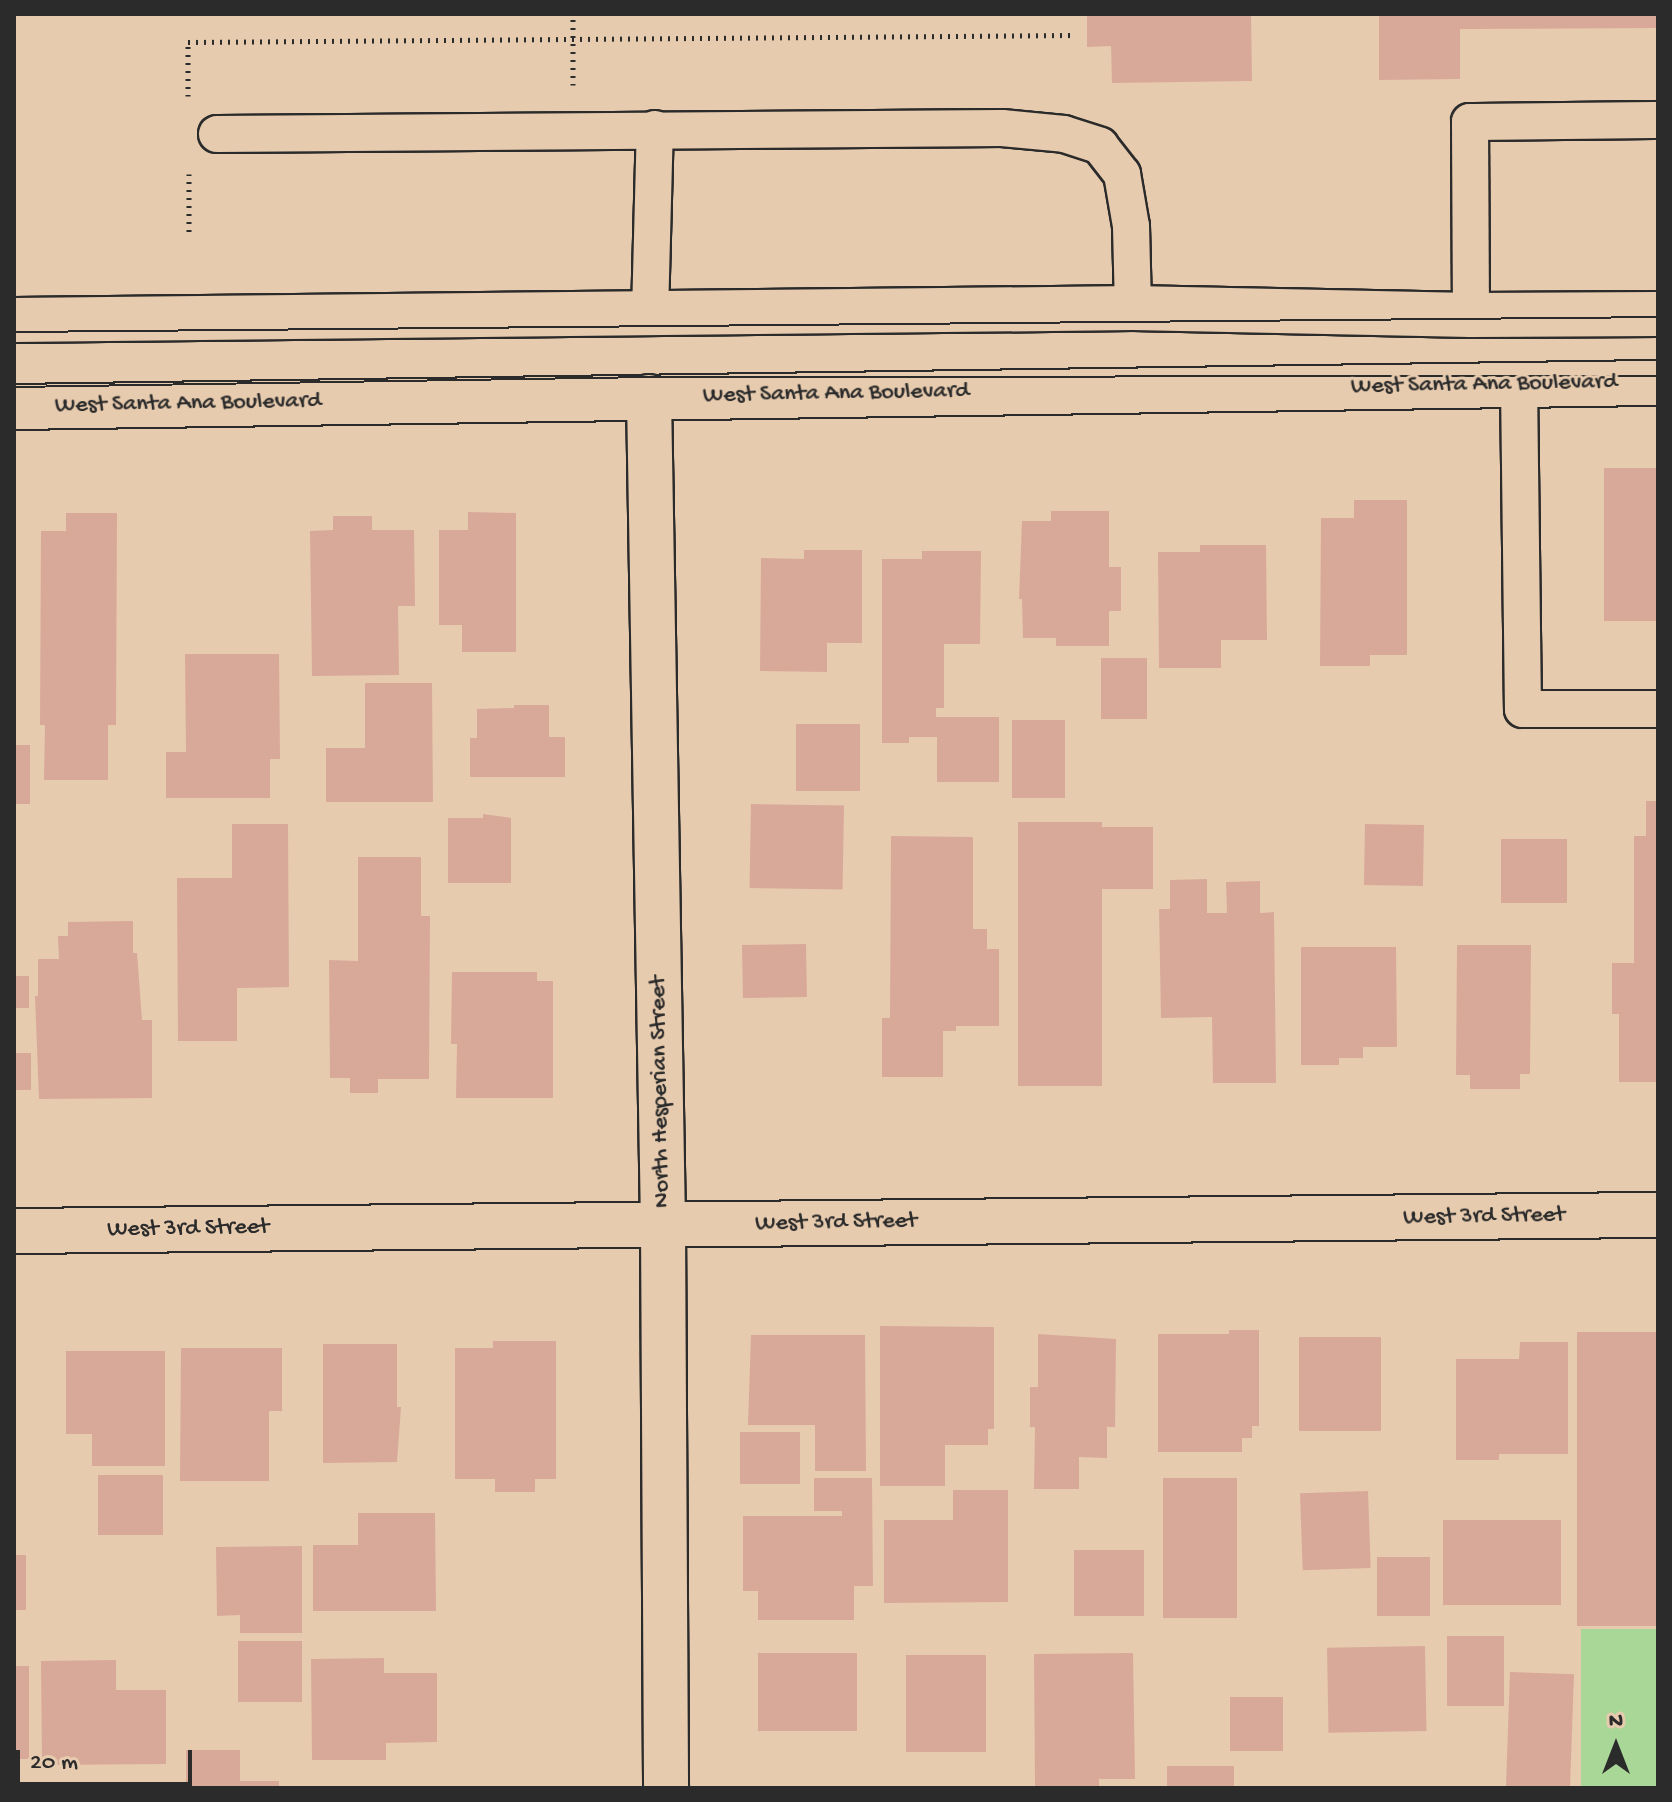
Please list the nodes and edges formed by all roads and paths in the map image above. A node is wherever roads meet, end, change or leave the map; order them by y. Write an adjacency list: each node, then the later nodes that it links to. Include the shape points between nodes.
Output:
1 (573, 14): 3 (path)
2 (1073, 35): 3 (path)
3 (573, 39): 4 (path); 5 (path, via 188,42)
4 (573, 99)
5 (188, 101)
6 (1658, 120): 14 (lane, via 1470,122)
7 (655, 129): 8 (lane); 11 (lane, via 1002,128 1064,134 1100,146 1122,174 1131,226); 12 (lane)
8 (217, 134)
9 (189, 161): 10 (path)
10 (189, 235)
11 (1133, 308): 12 (main road); 14 (main road)
12 (650, 314): 15 (main road)
13 (1658, 314): 14 (main road)
14 (1471, 315)
15 (14, 320)
16 (1658, 383): 17 (main road, West Santa Ana Boulevard)
17 (1519, 384): 18 (main road, West Santa Ana Boulevard); 20 (lane, via 1523,709)
18 (649, 397): 19 (main road, West Santa Ana Boulevard); 22 (main road, North Hesperian Street)
19 (14, 407)
20 (1658, 709)
21 (1658, 1215): 22 (main road, West 3rd Street)
22 (663, 1225): 23 (main road, West 3rd Street); 24 (main road, North Hesperian Street)
23 (14, 1231)
24 (666, 1788)

